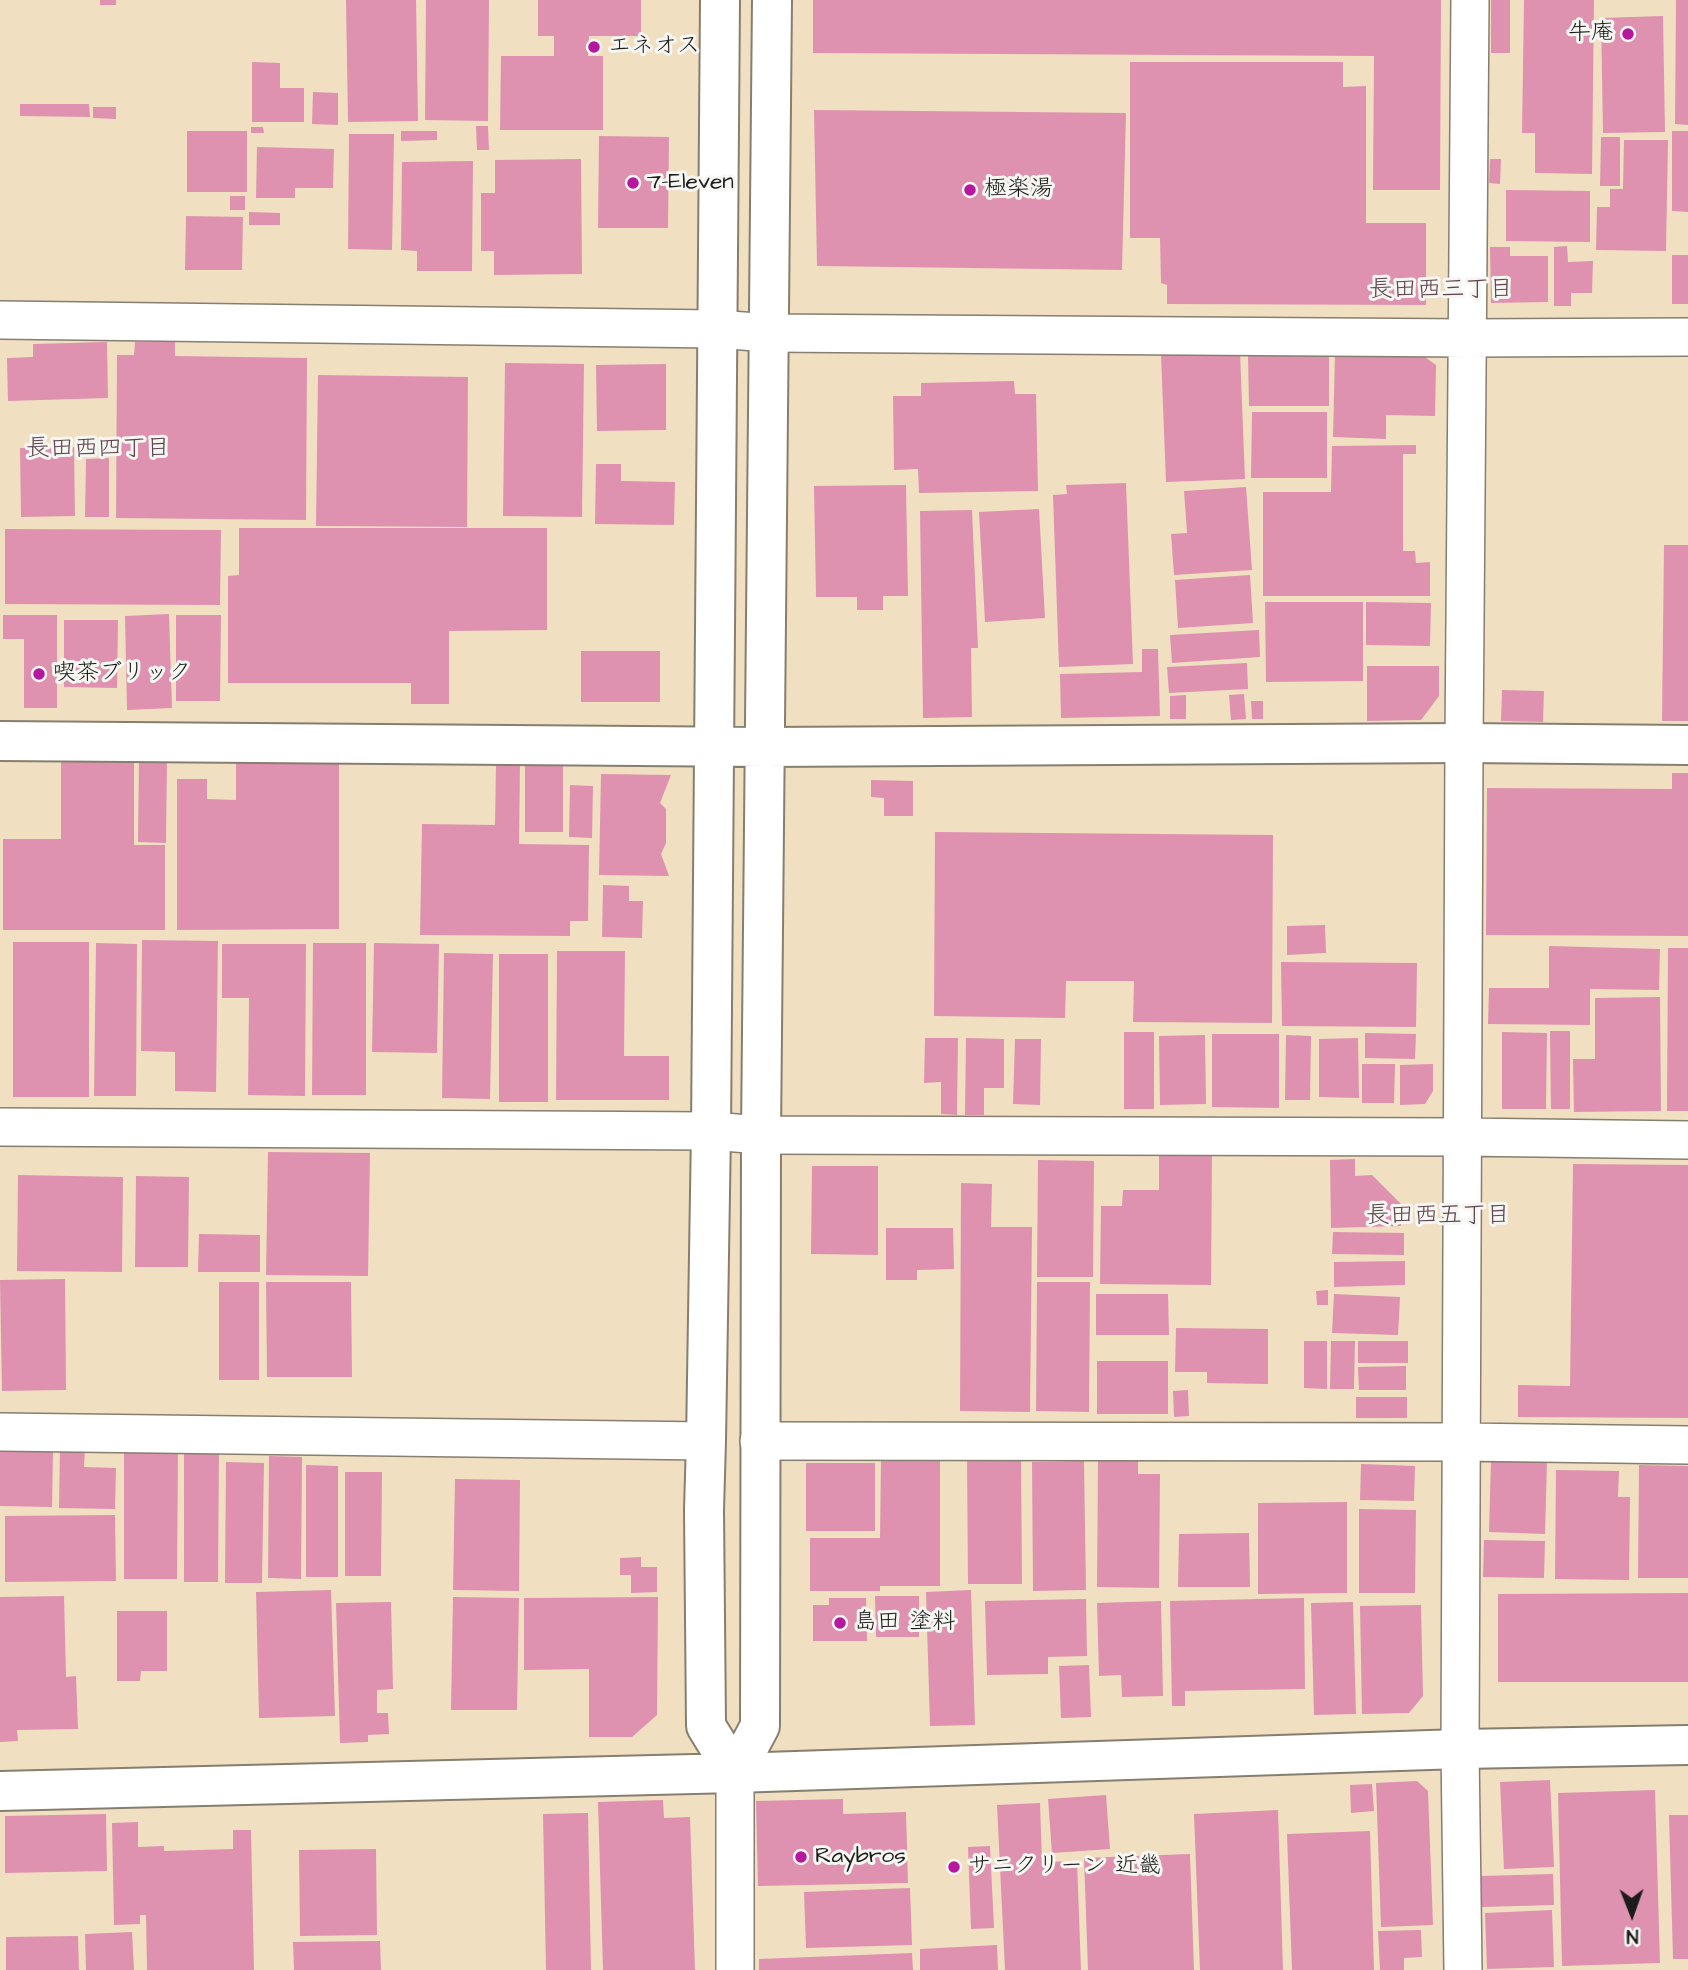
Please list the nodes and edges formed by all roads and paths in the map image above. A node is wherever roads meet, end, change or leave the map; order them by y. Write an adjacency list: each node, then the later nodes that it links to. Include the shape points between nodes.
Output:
1 (720, 0): 5 (street)
2 (772, 0): 6 (street)
3 (1470, 0): 8 (street)
4 (0, 320): 5 (street)
5 (717, 329): 6 (street); 12 (street)
6 (769, 332): 8 (street); 13 (street)
7 (1688, 337): 8 (street)
8 (1467, 338): 10 (street)
9 (0, 741): 12 (street)
10 (1464, 743): 11 (street); 13 (street); 17 (street)
11 (1688, 745)
12 (714, 746): 13 (street); 15 (street)
13 (765, 747): 16 (street)
14 (0, 1126): 15 (street)
15 (711, 1131): 16 (street); 20 (street)
16 (761, 1135): 17 (street); 21 (street)
17 (1463, 1137): 18 (street); 22 (street)
18 (1688, 1140)
19 (0, 1432): 20 (street)
20 (706, 1441): 26 (street, via 706,1726)
21 (759, 1441): 22 (street); 26 (street, via 760,1726)
22 (1462, 1442): 23 (street); 25 (street)
23 (1688, 1445)
24 (1688, 1745): 25 (street)
25 (1460, 1749): 26 (street); 29 (street)
26 (735, 1773): 27 (street); 28 (street)
27 (0, 1791)
28 (735, 1970)
29 (1463, 1970)

